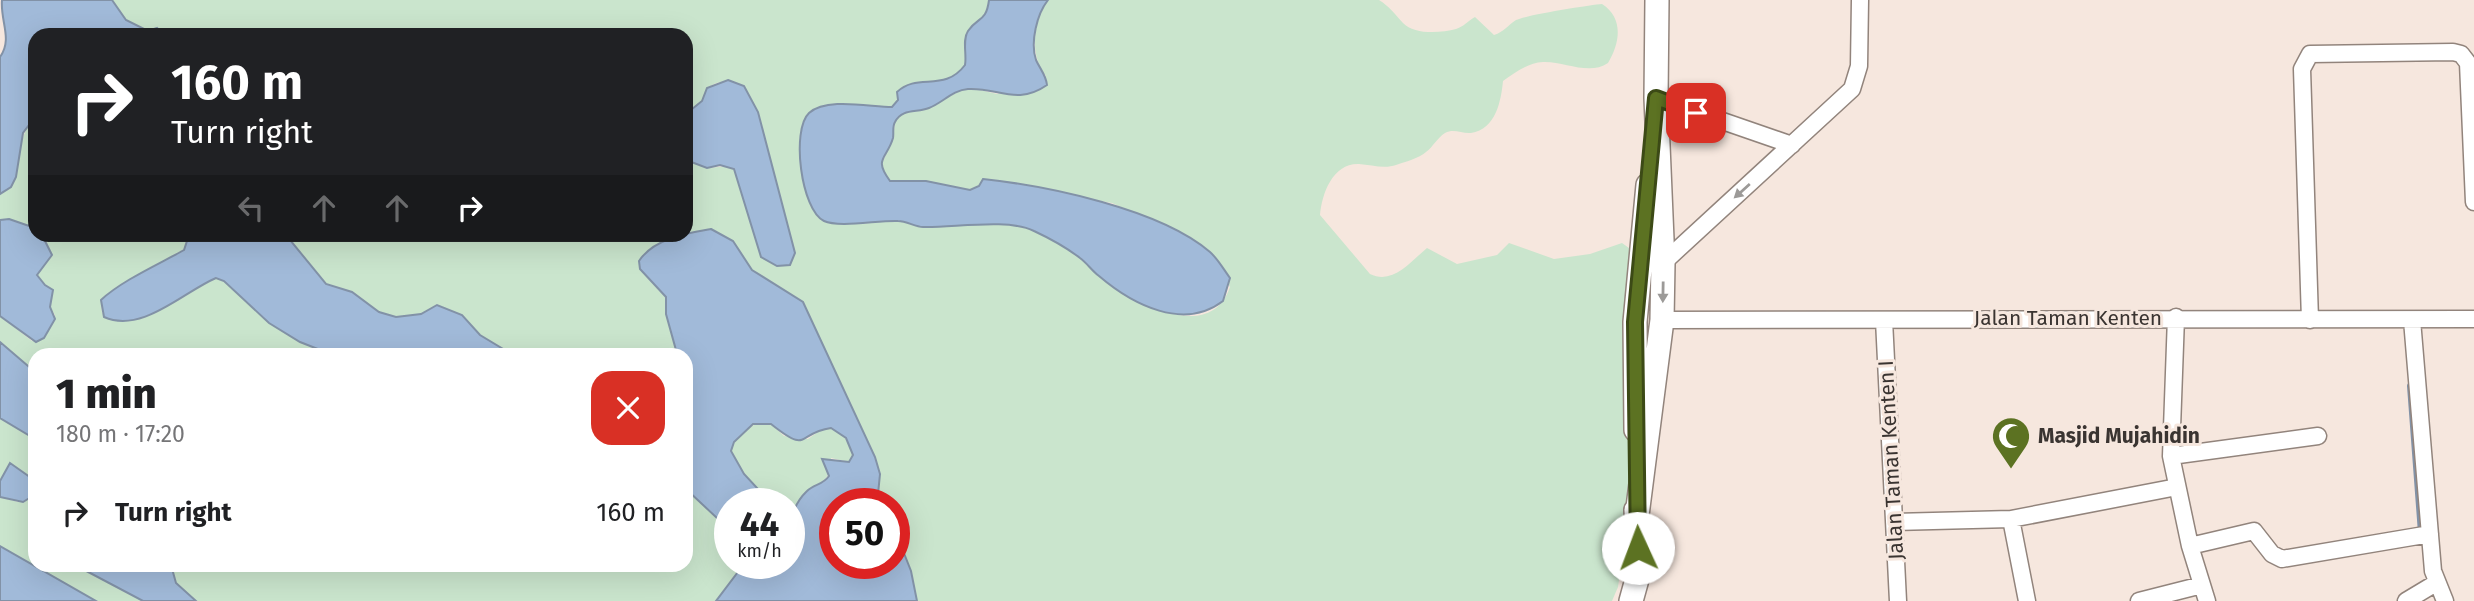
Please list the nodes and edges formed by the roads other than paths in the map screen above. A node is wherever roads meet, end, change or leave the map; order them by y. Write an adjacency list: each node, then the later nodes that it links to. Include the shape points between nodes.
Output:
1 (1657, 0): 3 (main road)
2 (1860, 0): 4 (street, via 1855,83)
3 (1656, 98): 4 (street); 6 (main road); 18 (main road, via 1635,322)
4 (1792, 145): 6 (street, one-way to 6)
5 (2474, 202): 11 (street, via 2468,63 2463,56 2453,52 2310,54 2302,69)
6 (1663, 263): 9 (main road, one-way to 9)
7 (2176, 317): 10 (street, Jalan Taman Kenten); 11 (street, Jalan Taman Kenten); 14 (street)
8 (2474, 319): 12 (street, Jalan Taman Kenten)
9 (1662, 320): 10 (street, Jalan Taman Kenten); 18 (main road)
10 (1884, 320): 17 (street, Jalan Taman Kenten I)
11 (2310, 320): 12 (street, Jalan Taman Kenten)
12 (2412, 320): 19 (street)
13 (2318, 436): 14 (street)
14 (2171, 456): 15 (street)
15 (2177, 487): 16 (street); 20 (street)
16 (2011, 519): 17 (street); 25 (street)
17 (1894, 522): 24 (street, Jalan Taman Kenten I)
18 (1636, 523): 23 (main road, via 1639,572)
19 (2430, 534): 20 (street, via 2282,559 2272,554 2254,531); 21 (street)
20 (2190, 546): 22 (street)
21 (2435, 584): 28 (street); 29 (street)
22 (2202, 585): 26 (street); 27 (street)
23 (1631, 601)
24 (1898, 601)
25 (2027, 601)
26 (2139, 601)
27 (2207, 601)
28 (2406, 601)
29 (2445, 601)

